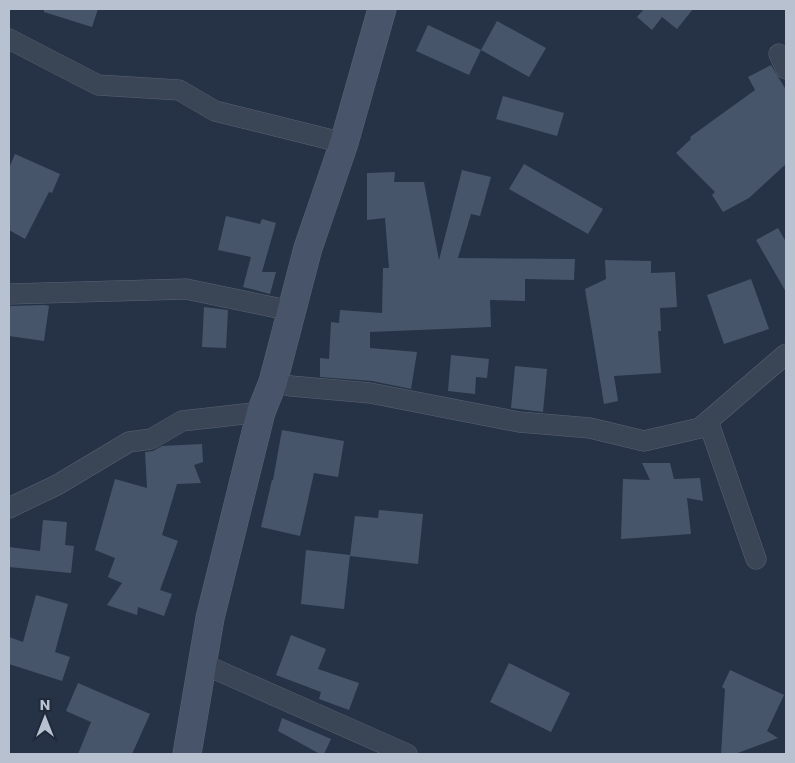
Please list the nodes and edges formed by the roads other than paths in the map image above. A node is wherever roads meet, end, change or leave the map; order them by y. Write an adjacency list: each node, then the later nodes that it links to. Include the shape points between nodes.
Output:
1 (382, 9): 3 (street)
2 (9, 38): 3 (street, via 98,85 179,90 215,111)
3 (344, 143): 5 (street, via 308,248)
4 (9, 294): 5 (street, via 186,289)
5 (292, 311): 7 (street)
6 (786, 354): 9 (street)
7 (273, 382): 8 (street); 9 (street, via 370,393 519,422 590,428 644,441 700,428)
8 (262, 412): 10 (street, via 182,421 151,440 129,442 57,485); 12 (street, via 210,618)
9 (708, 421): 11 (street)
10 (9, 508)
11 (756, 559)
12 (203, 664): 13 (street); 14 (street)
13 (187, 754)
14 (407, 754)

